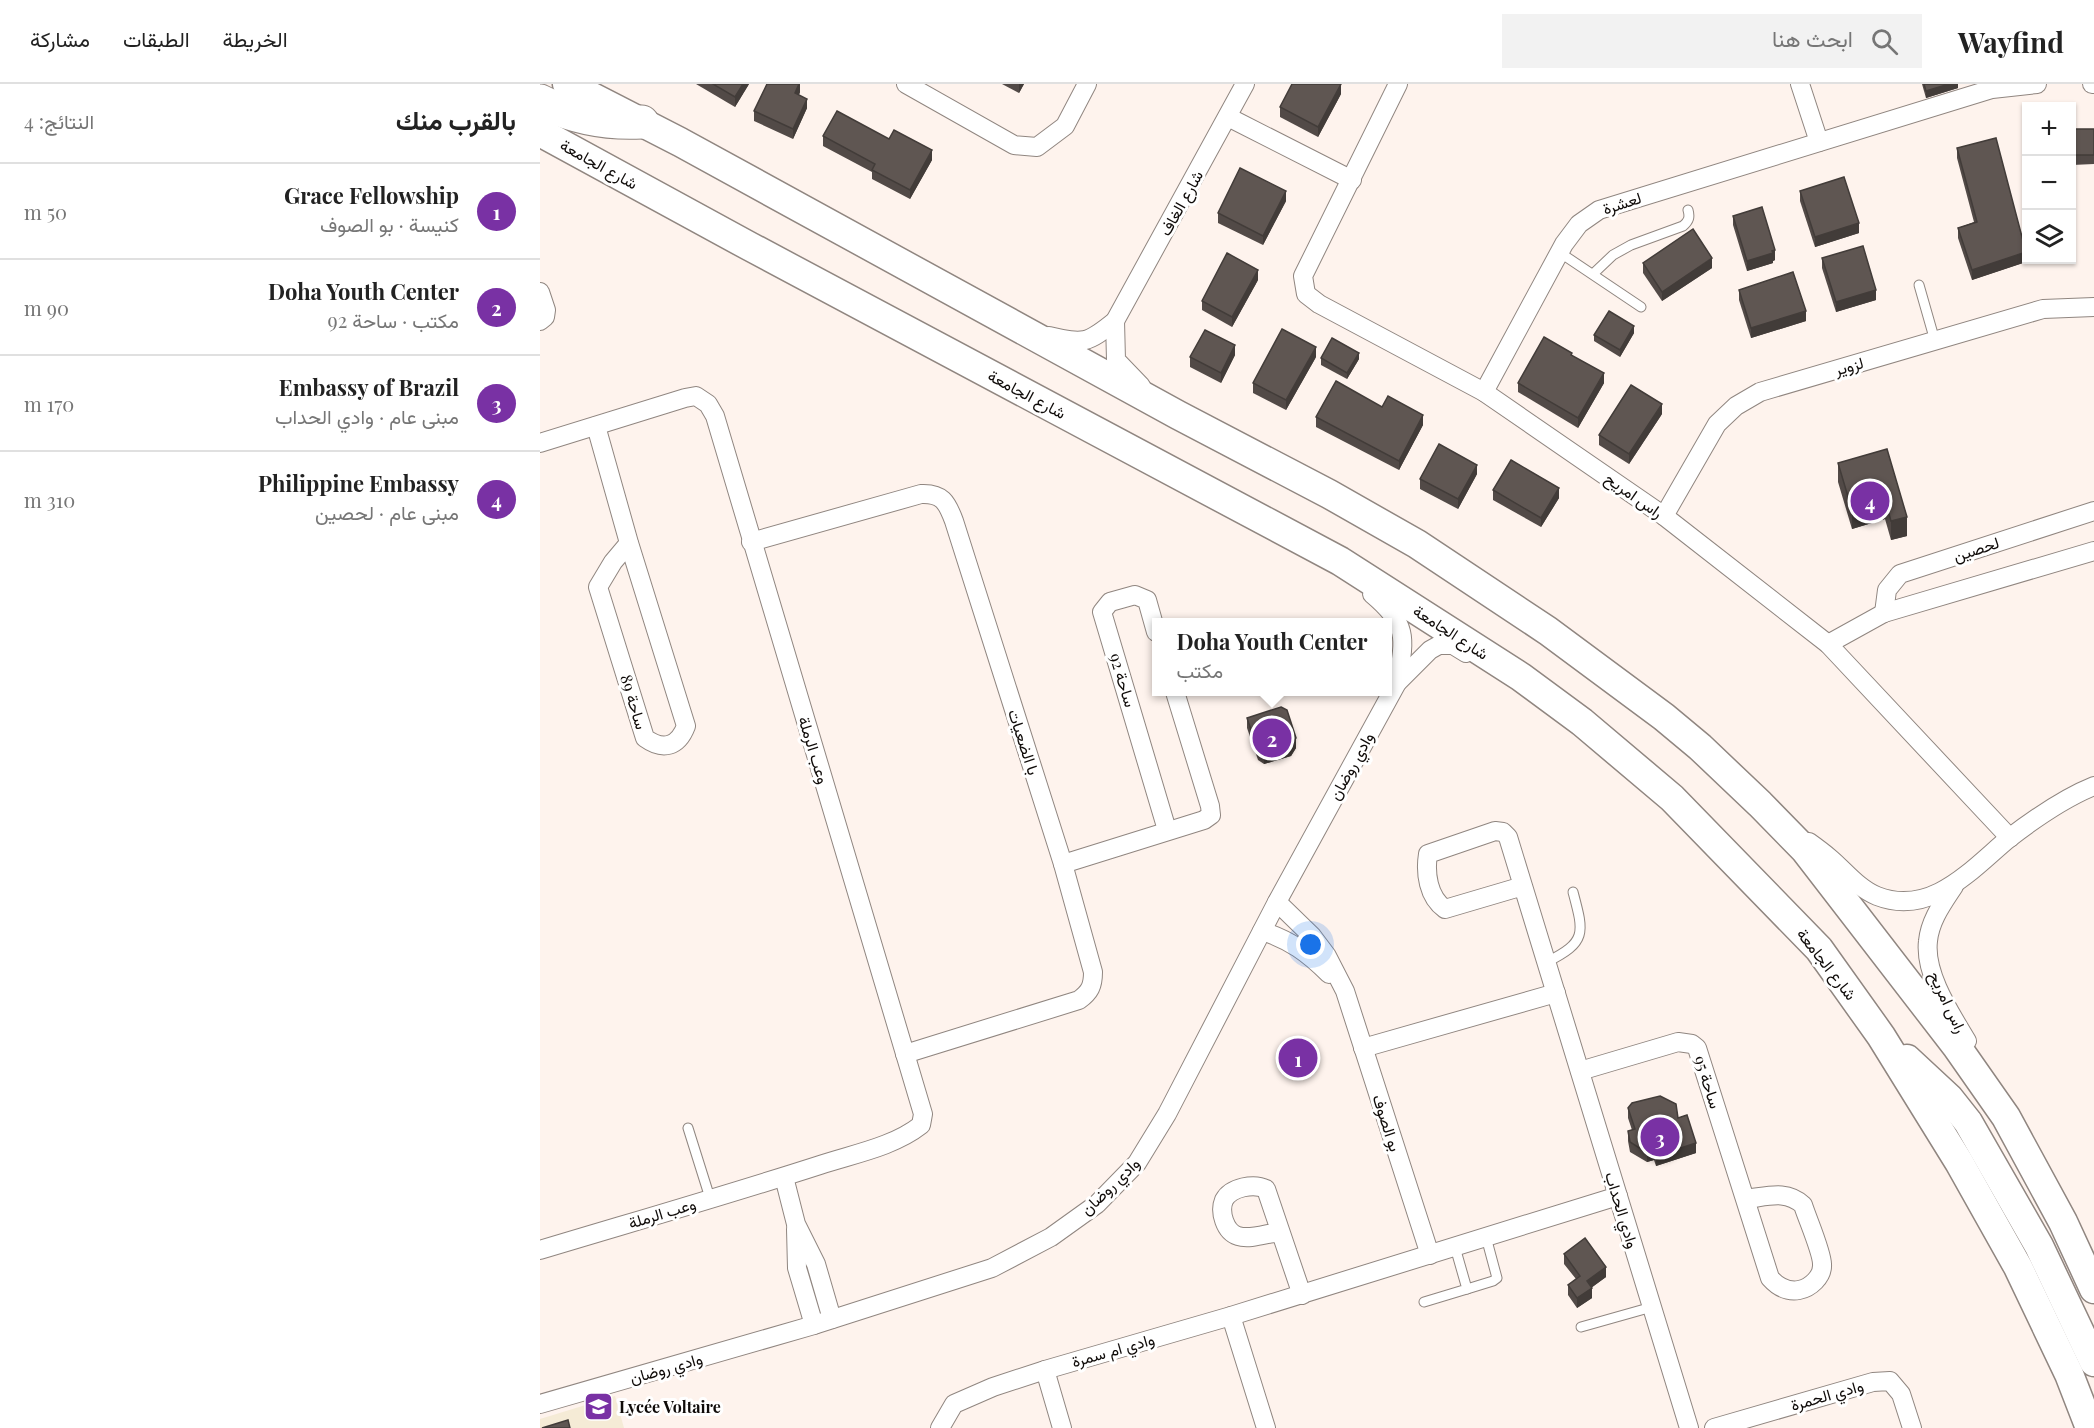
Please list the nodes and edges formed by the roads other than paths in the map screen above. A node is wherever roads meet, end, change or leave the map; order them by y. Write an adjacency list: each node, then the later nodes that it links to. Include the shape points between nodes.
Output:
1 (567, 84): 10 (main road)
2 (906, 84): 3 (street, via 1014,145 1037,147 1065,126)
3 (1087, 84)
4 (1245, 84): 9 (street, شارع الغاف)
5 (1398, 84): 13 (street, راس امريح)
6 (1800, 84): 12 (street)
7 (2037, 84): 12 (street, لعشرة, via 1992,89)
8 (540, 101): 10 (highway, via 590,120)
9 (1228, 117): 13 (street); 22 (street, شارع الغاف)
10 (642, 122): 23 (main road)
11 (540, 132): 34 (main road, شارع الجامعة)
12 (1819, 142): 15 (street, لعشرة, via 1599,210 1579,224)
13 (1352, 180): 25 (street, راس امريح, via 1303,276 1306,294)
14 (1688, 210): 16 (lane, via 1690,216 1683,226 1631,245)
15 (1559, 252): 16 (lane); 25 (street, لعشرة)
16 (1593, 274): 19 (lane)
17 (1919, 285): 24 (lane)
18 (540, 292): 21 (street, via 546,316)
19 (1641, 307)
20 (2094, 307): 24 (street, لزوير, via 2043,309)
21 (540, 321)
22 (1115, 321): 23 (street, شارع الغاف, via 1094,338 1077,342); 26 (street, via 1116,360 1133,380)
23 (1024, 331): 26 (main road)
24 (1935, 341): 30 (street, لزوير, via 1760,392 1736,406 1717,424)
25 (1484, 392): 30 (street, راس امريح)
26 (1178, 415): 44 (main road, via 1388,527 1495,595 1664,717)
27 (596, 426): 28 (street, وعب الرملة); 31 (street, وعب الرملة, via 685,398 696,396 708,404 715,416); 32 (street, ساحة 89)
28 (540, 443)
29 (2094, 511): 35 (street, لحصين, via 1900,574 1887,590)
30 (1664, 516): 37 (street, راس امريح)
31 (751, 542): 47 (street, با الضعيات, via 921,494 934,494 943,500 954,521); 58 (street, وعب الرملة)
32 (629, 543): 32 (street, ساحة 89, via 686,726 682,737 668,745 656,746 645,738 598,586)
33 (2094, 551): 35 (street)
34 (1340, 561): 38 (main road, شارع الجامعة); 39 (street, وادي روضان, via 1397,620 1403,642)
35 (1884, 613): 37 (street)
36 (1152, 618): 45 (street, ساحة 92, via 1147,600 1135,595 1110,602 1102,612)
37 (1828, 644): 46 (street, راس امريح)
38 (1521, 678): 39 (street, وادي روضان, via 1490,667 1452,645 1439,645); 56 (main road, شارع الجامعة, via 1582,722 1672,798 1819,949)
39 (1397, 683): 40 (street, وادي روضان)
40 (1392, 692)
41 (1176, 696): 45 (street, via 1211,815)
42 (1390, 696): 51 (street, وادي روضان)
43 (2094, 786): 46 (street, راس امريح)
44 (1776, 820): 48 (street, راس امريح, via 1877,896 1914,901); 60 (main road, via 1805,850)
45 (1167, 830): 47 (street)
46 (2010, 838): 48 (street, راس امريح)
47 (1063, 864): 58 (street, با الضعيات, via 1093,972 1089,992 1079,1000)
48 (1956, 884): 60 (street, راس امريح, via 1931,928 1928,956 1944,1002 2004,1103)
49 (1523, 886): 49 (street, وادي الحداب, via 1503,832 1495,831 1428,854 1429,885 1444,909); 53 (street, وادي الحداب)
50 (1573, 892): 53 (lane, via 1581,922 1579,939)
51 (1276, 902): 52 (street, وادي روضان); 54 (street, بو الصوف, via 1312,936)
52 (1262, 931): 54 (street, بو الصوف, via 1283,938 1313,958); 80 (street, وادي روضان, via 1167,1114 1137,1163 1096,1204 1051,1237 992,1268)
53 (1546, 962): 55 (street, وادي الحداب)
54 (1345, 991): 57 (street, بو الصوف)
55 (1556, 993): 57 (street); 59 (street, وادي الحداب)
56 (1881, 1036): 83 (main road, via 1949,1098 1968,1122 2039,1246); 92 (main road, شارع الجامعة, via 1959,1161 2018,1268 2069,1374)
57 (1363, 1048): 72 (street, بو الصوف)
58 (905, 1054): 62 (street, وعب الرملة, via 923,1114 921,1125 909,1134)
59 (1580, 1071): 63 (street, وادي الحداب); 65 (street, ساحة 95, via 1678,1042 1692,1044 1700,1054)
60 (2006, 1117): 66 (main road)
61 (688, 1128): 64 (lane)
62 (784, 1177): 64 (street, وعب الرملة); 67 (street)
63 (1618, 1196): 69 (street, وادي ام سمرة); 78 (street, وادي الحداب)
64 (710, 1198): 71 (street, وعب الرملة)
65 (1745, 1199): 65 (street, ساحة 95, via 1788,1195 1803,1205 1822,1263 1816,1280 1809,1286 1792,1291 1770,1278)
66 (2063, 1222): 73 (main road, via 2077,1231); 75 (main road)
67 (796, 1224): 80 (street, via 816,1264); 81 (street, via 797,1268)
68 (1280, 1232): 76 (street)
69 (1486, 1238): 70 (street, وادي ام سمرة); 74 (lane, via 1497,1278)
70 (1455, 1247): 72 (street, وادي ام سمرة); 74 (lane)
71 (540, 1250)
72 (1430, 1255): 76 (street, وادي ام سمرة)
73 (2094, 1256)
74 (1467, 1289): 77 (lane)
75 (2094, 1289)
76 (1302, 1295): 79 (street, وادي ام سمرة)
77 (1424, 1302)
78 (1652, 1307): 82 (lane); 89 (street, وادي الحداب)
79 (1231, 1316): 84 (street, وادي ام سمرة); 86 (street)
80 (832, 1319): 81 (street, وادي روضان)
81 (814, 1325): 85 (street, وادي روضان)
82 (1581, 1327)
83 (2094, 1362)
84 (1044, 1370): 87 (street, وادي ام سمرة, via 954,1404); 88 (street)
85 (540, 1404)
86 (1269, 1426)
87 (940, 1428)
88 (1062, 1428)
89 (1689, 1428)
90 (1714, 1428): 91 (street, وادي الحمرة, via 1872,1382 1890,1381 1901,1394)
91 (1912, 1428)
92 (2090, 1428)

